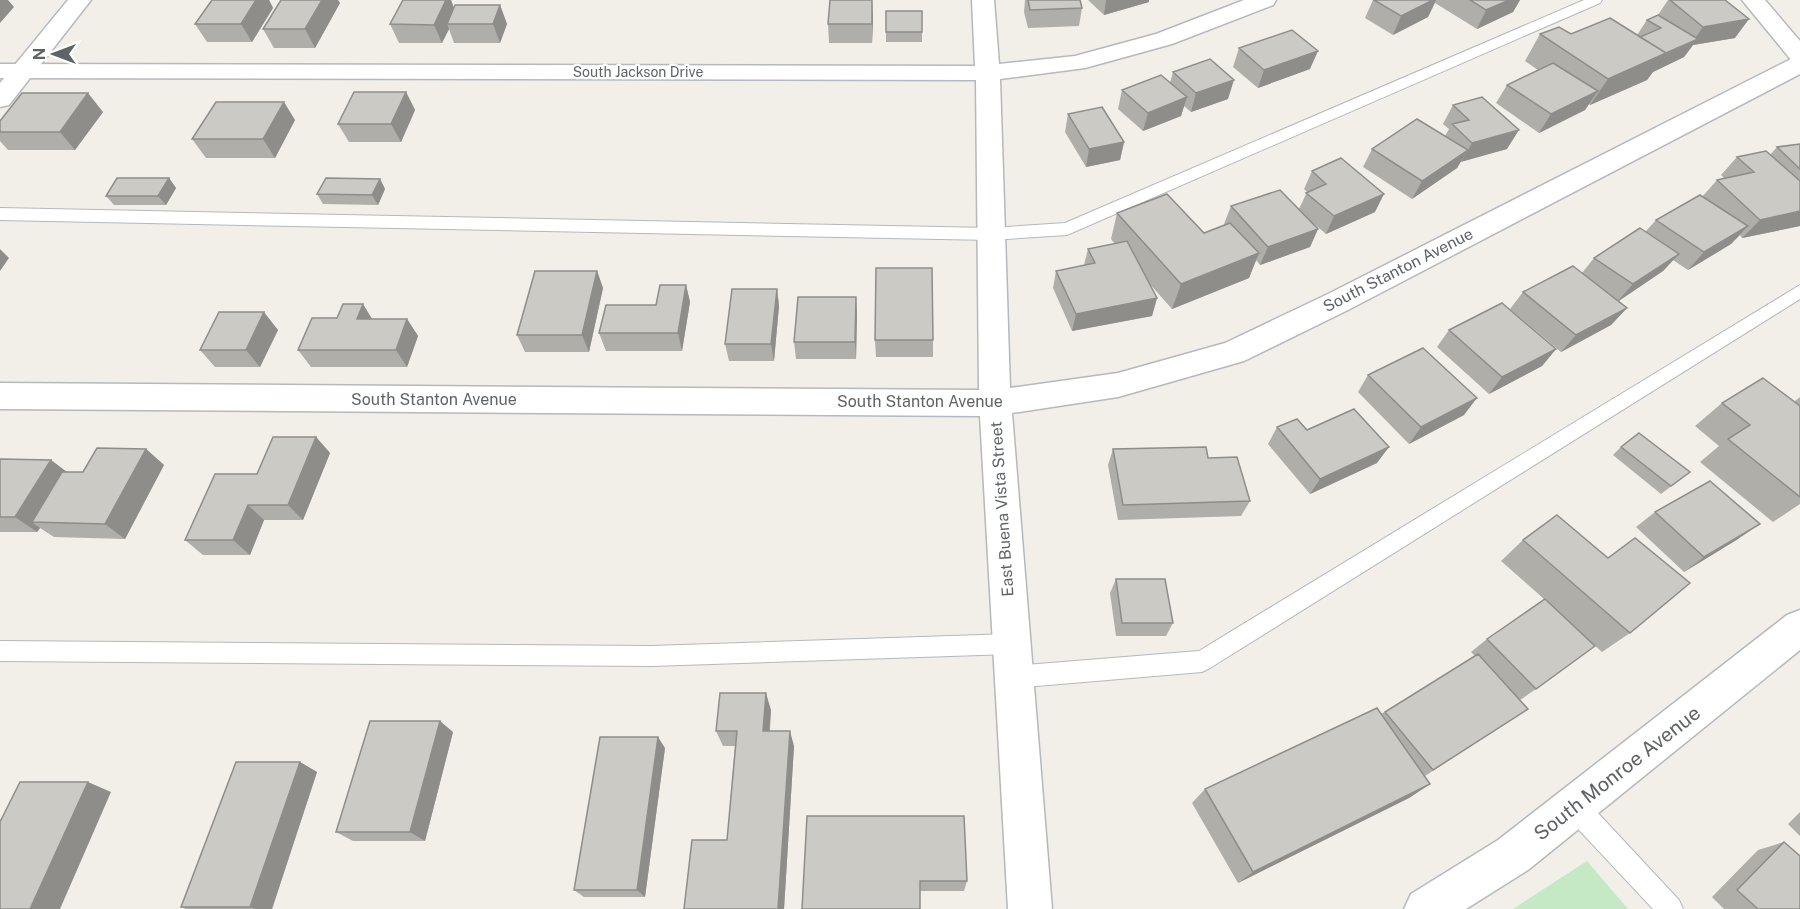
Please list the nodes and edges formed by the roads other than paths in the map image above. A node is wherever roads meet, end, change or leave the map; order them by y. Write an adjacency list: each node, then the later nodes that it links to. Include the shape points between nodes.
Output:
1 (80, 0): 8 (street)
2 (983, 0): 9 (street, East Buena Vista Street)
3 (1265, 0): 9 (street, South Jackson Drive, via 1164,39 1077,63)
4 (1595, 0): 12 (lane, via 1066,229)
5 (1753, 0): 6 (street)
6 (1800, 56)
7 (1800, 64): 15 (street, South Stanton Avenue, via 1233,353 1118,385)
8 (11, 71): 9 (street, South Jackson Drive); 10 (street)
9 (988, 73): 12 (street, East Buena Vista Street)
10 (0, 99)
11 (0, 214): 12 (lane)
12 (991, 234): 15 (street, East Buena Vista Street)
13 (1800, 291): 19 (lane, via 1202,661)
14 (0, 396): 15 (street, South Stanton Avenue)
15 (995, 403): 17 (street, East Buena Vista Street)
16 (1800, 627): 20 (street, South Monroe Avenue)
17 (1011, 644): 18 (lane, via 652,656); 19 (street, East Buena Vista Street)
18 (0, 651)
19 (1014, 677): 21 (street, East Buena Vista Street)
20 (1574, 806): 22 (street, South Monroe Avenue, via 1513,855); 23 (lane)
21 (1030, 909)
22 (1426, 909)
23 (1670, 909)

